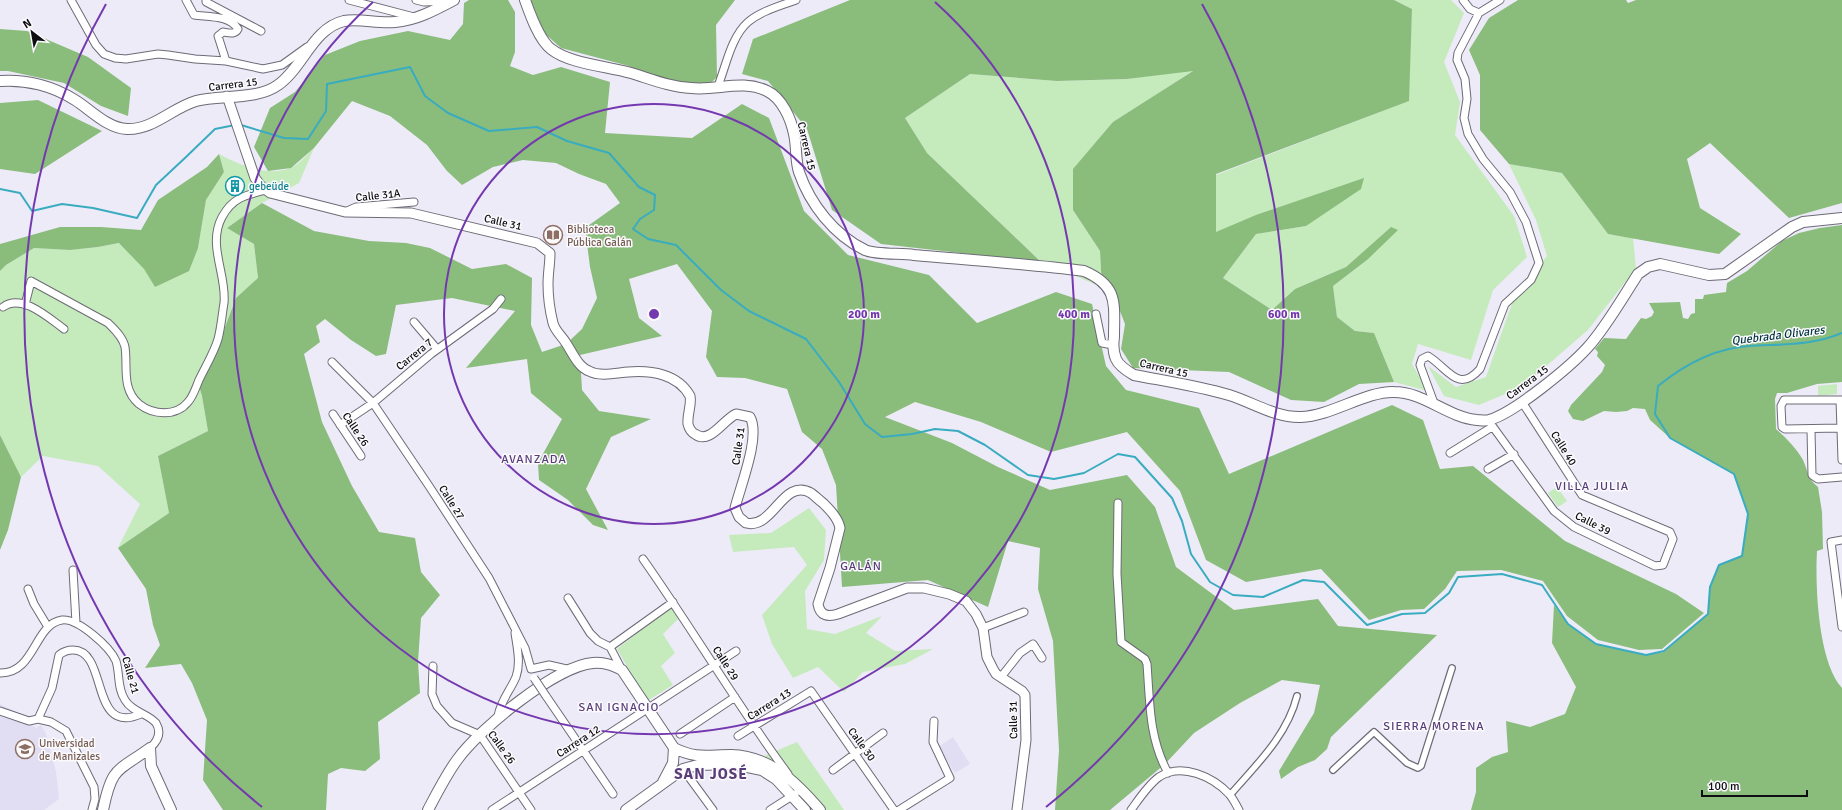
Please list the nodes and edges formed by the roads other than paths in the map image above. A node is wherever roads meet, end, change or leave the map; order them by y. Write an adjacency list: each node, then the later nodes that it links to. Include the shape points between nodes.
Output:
1 (71, 0): 15 (street, via 96,45 108,56 126,58 158,54)
2 (186, 0): 15 (street, via 194,15 225,19 238,29 234,33 223,32 218,36)
3 (206, 0): 13 (street)
4 (349, 0): 12 (street)
5 (416, 0): 6 (street)
6 (453, 0): 12 (main road, Carrera 15)
7 (525, 0): 17 (main road, Carrera 15, via 549,48 562,56 664,84 693,89)
8 (796, 0): 17 (street, via 769,10 748,22 736,38)
9 (1463, 0): 11 (street, via 1470,9)
10 (1500, 0): 11 (street)
11 (1480, 13): 35 (street, via 1457,60 1465,79 1467,99 1464,118 1468,134 1483,159 1510,192 1526,222 1539,263 1531,280 1505,304 1480,369 1473,377 1460,380 1428,356 1422,359 1420,365)
12 (416, 18): 14 (main road, Carrera 15, via 395,22 343,21 327,29)
13 (261, 31)
14 (315, 41): 15 (street, via 282,65 263,70); 18 (main road, Carrera 15, via 286,80 276,87)
15 (226, 61)
16 (0, 81): 18 (main road, Carrera 15, via 18,81 47,87 74,99 111,125 128,129 148,125 194,102)
17 (718, 86): 29 (main road, Carrera 15, via 750,84 769,91 782,104 794,133 798,170 808,192 821,213 844,238 867,251 1084,270 1108,286 1111,293 1114,305)
18 (228, 100): 19 (street, Calle 31, via 255,178)
19 (266, 190): 21 (street, Calle 31); 24 (street, via 236,199 220,222 217,255 224,303 218,340 189,402 178,410 165,414 139,404 131,394 126,376 125,346 118,333 108,323 31,280)
20 (414, 202): 21 (street, Calle 31A, via 356,207)
21 (345, 212): 59 (street, Calle 31, via 411,213 537,243 545,248 550,253 551,261 548,283 553,324 586,370 607,374 630,371 671,377 690,396 689,426 692,432 699,436 708,437 736,414 750,417 754,428 747,469 735,508 739,517 746,523 756,523 776,508 785,496 797,491 810,493 829,508 840,528 818,604 824,615 838,614 907,588 924,588 966,601)
22 (1842, 218): 33 (main road, Carrera 15, via 1802,222 1724,274 1709,275 1660,264 1648,267 1638,274 1589,346)
23 (501, 299): 30 (street, Carrera 7, via 493,309)
24 (25, 305): 25 (street, via 8,304); 28 (street)
25 (2, 307)
26 (1096, 314): 29 (street, via 1102,343)
27 (414, 322): 30 (street)
28 (64, 329)
29 (1114, 345): 35 (main road, Carrera 15, via 1116,359 1124,369 1134,375 1229,395 1283,415 1301,417 1320,414 1379,394 1394,392 1412,394)
30 (437, 349): 34 (street, Carrera 7)
31 (332, 362): 34 (street, Calle 27)
32 (1841, 400): 39 (street); 40 (street, via 1784,400 1781,406 1782,427)
33 (1522, 402): 37 (main road, Carrera 15); 50 (street, Calle 40, via 1582,495 1670,532 1673,539)
34 (373, 403): 38 (street, Carrera 7); 60 (street, Calle 27, via 489,578)
35 (1434, 403): 37 (main road, Carrera 15, via 1457,415)
36 (333, 414): 38 (street, Calle 26)
37 (1490, 424): 41 (street); 42 (street, Calle 39)
38 (340, 425): 43 (street, Calle 26)
39 (1840, 428): 40 (street); 44 (street)
40 (1811, 430): 46 (street, via 1812,475 1818,479)
41 (1450, 453)
42 (1514, 454): 45 (street); 50 (street, Calle 39, via 1554,511 1566,521 1655,566)
43 (361, 456)
44 (1842, 460)
45 (1488, 469)
46 (1842, 477)
47 (1118, 503): 95 (street, via 1121,642 1145,659 1147,664 1153,738)
48 (1842, 540): 58 (street, via 1830,542)
49 (643, 559): 54 (street, Calle 29)
50 (1661, 566)
51 (73, 570): 56 (street)
52 (28, 589): 57 (street)
53 (568, 598): 61 (street, via 590,633 598,642)
54 (673, 602): 61 (street); 64 (street, Calle 29)
55 (1024, 612): 59 (street)
56 (76, 623): 57 (street, via 61,620); 77 (street, Calle 21, via 104,645 112,655 117,665 124,698)
57 (48, 627): 69 (street, via 21,666)
58 (1842, 627)
59 (983, 628): 70 (street, Calle 31, via 987,657 992,669)
60 (514, 629): 67 (street, Calle 27, via 525,648 531,669 549,665); 78 (street, via 518,657 517,672 503,697)
61 (610, 647): 68 (street)
62 (736, 650): 64 (street, Carrera 12)
63 (1042, 658): 70 (street, via 1033,644 1020,652)
64 (714, 664): 74 (street, Calle 29); 75 (street, Carrera 12)
65 (433, 666): 84 (street, Calle 26, via 432,694 437,706 452,723)
66 (1452, 668): 94 (street, via 1421,766 1418,768 1407,763 1374,732)
67 (571, 670): 68 (main road, via 596,663 608,663); 78 (main road)
68 (622, 670): 75 (main road)
69 (0, 673)
70 (1001, 677): 116 (street, Calle 31, via 1025,695 1026,740)
71 (534, 678): 88 (street, bridge)
72 (811, 691): 81 (street, Carrera 13); 89 (street, Calle 30)
73 (1298, 696): 102 (street, via 1285,730)
74 (735, 697): 81 (street, Calle 29); 83 (street)
75 (648, 708): 87 (main road); 88 (street, Carrera 12)
76 (0, 711): 79 (street, via 29,721)
77 (141, 714): 79 (street, via 127,717 112,712 106,704 88,658 76,650 66,650 59,655 52,688); 86 (street, Calle 21, via 153,720 158,727 158,738)
78 (498, 716): 84 (main road)
79 (38, 719): 103 (street, via 50,722 66,732 94,787 95,799)
80 (934, 721): 115 (street, via 933,742 950,778)
81 (753, 727): 85 (street, Carrera 13); 96 (street, Calle 29)
82 (883, 733): 89 (street)
83 (680, 734)
84 (480, 735): 99 (street, Calle 26); 106 (main road, via 457,759)
85 (738, 736)
86 (150, 748): 90 (main road, Calle 21); 91 (main road)
87 (674, 748): 96 (main road, via 696,756 733,755 752,759 774,767); 97 (main road, via 667,776)
88 (584, 751): 99 (street, Carrera 12); 100 (street)
89 (855, 753): 93 (street); 114 (street, Calle 30)
90 (137, 758): 91 (main road); 104 (main road, Calle 21, via 122,765 112,777)
91 (151, 766): 105 (main road)
92 (683, 769): 97 (main road); 101 (main road, via 698,765 733,764 762,770); 110 (street)
93 (833, 770)
94 (1333, 770)
95 (1168, 773): 102 (street, via 1184,771 1204,776); 117 (street, via 1159,777)
96 (791, 779): 98 (main road)
97 (658, 788): 109 (main road)
98 (802, 790): 101 (street); 113 (main road)
99 (520, 792): 107 (street, Carrera 12); 108 (street, Calle 26)
100 (613, 794)
101 (793, 795): 111 (street); 112 (main road)
102 (1230, 795): 118 (street)
103 (92, 810)
104 (103, 810)
105 (171, 810)
106 (428, 810)
107 (492, 810)
108 (531, 810)
109 (626, 810)
110 (713, 810)
111 (770, 810)
112 (805, 810)
113 (820, 810)
114 (894, 810)
115 (899, 810)
116 (1016, 810)
117 (1131, 810)
118 (1239, 810)

